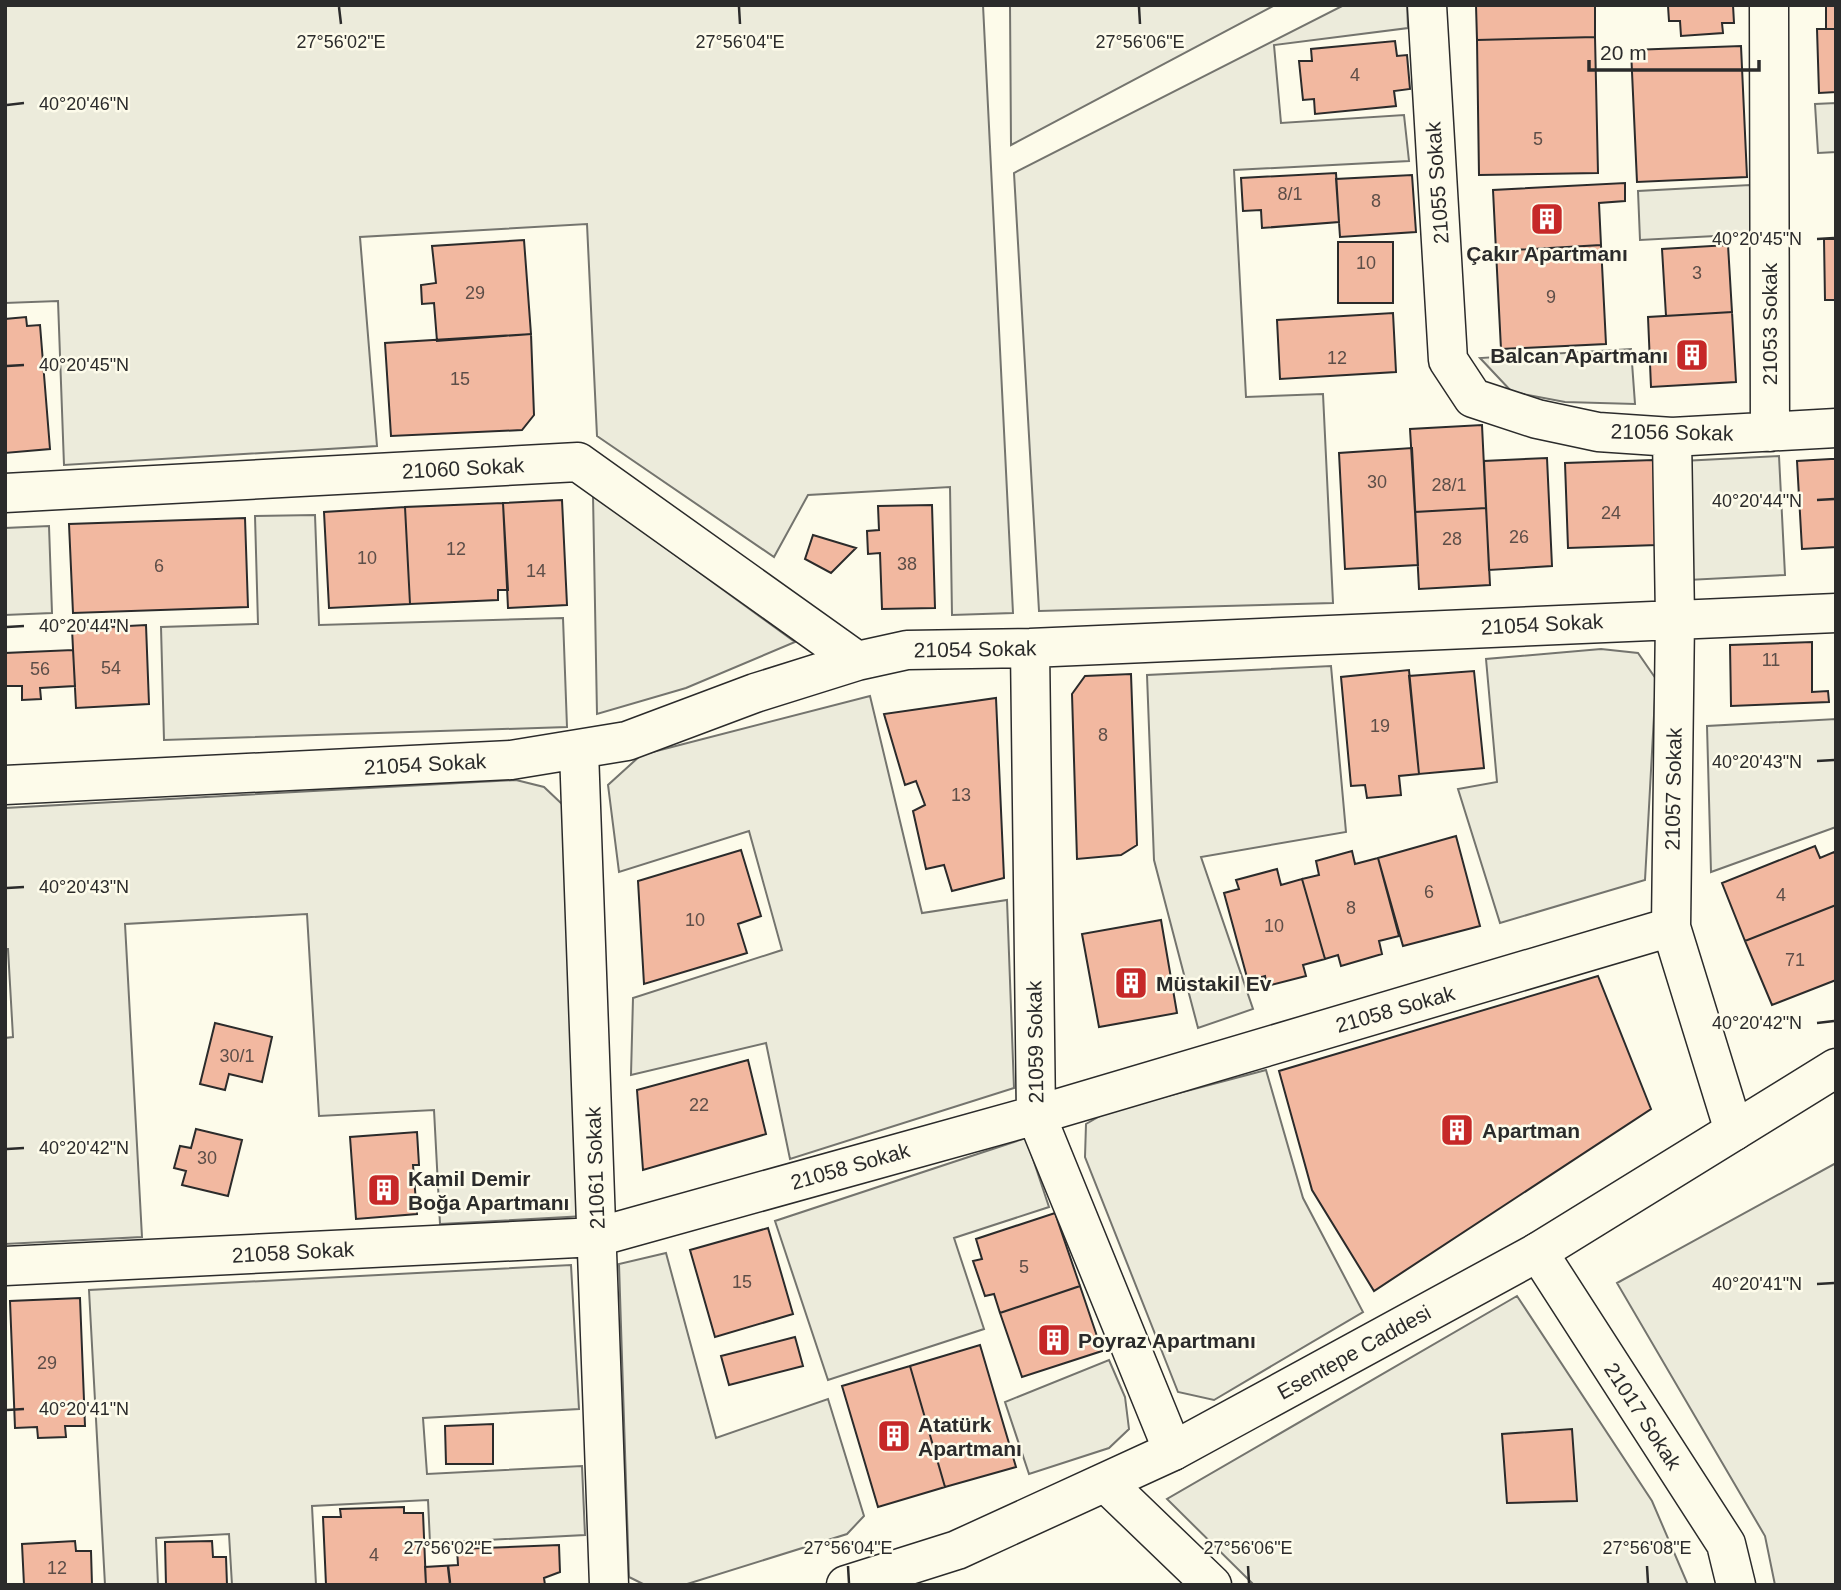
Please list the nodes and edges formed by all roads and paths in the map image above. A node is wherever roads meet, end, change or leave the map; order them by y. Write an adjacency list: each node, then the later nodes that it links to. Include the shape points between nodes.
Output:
1 (1427, 5): 3 (street, 21055 Sokak)
2 (1769, 5): 5 (street, 21053 Sokak)
3 (1448, 360): 6 (street, 21056 Sokak, via 1473,398 1598,432)
4 (1836, 428): 5 (street, 21056 Sokak)
5 (1770, 432): 6 (street, 21056 Sokak)
6 (1672, 437): 9 (street, 21057 Sokak)
7 (5, 493): 11 (street, 21060 Sokak, via 578,462)
8 (1836, 613): 9 (street, 21054 Sokak)
9 (1675, 618): 10 (street, 21054 Sokak); 14 (street, 21057 Sokak)
10 (1030, 648): 11 (street, 21054 Sokak, via 907,650); 16 (street, 21059 Sokak)
11 (857, 661): 12 (street, 21054 Sokak, via 627,741)
12 (579, 751): 13 (street, 21054 Sokak, via 511,760); 18 (street, 21061 Sokak)
13 (5, 785)
14 (1671, 928): 16 (street, 21058 Sokak); 17 (street, 21057 Sokak)
15 (1836, 1068): 17 (street, Esentepe Caddesi)
16 (1036, 1115): 18 (street, 21058 Sokak); 21 (street, 21059 Sokak)
17 (1734, 1131): 19 (street, Esentepe Caddesi)
18 (597, 1237): 20 (street, 21058 Sokak); 23 (street, 21061 Sokak)
19 (1538, 1252): 21 (street, Esentepe Caddesi); 26 (street, 21017 Sokak, via 1726,1544)
20 (5, 1266)
21 (1173, 1451): 22 (street, Esentepe Caddesi)
22 (1106, 1483): 24 (street, Esentepe Caddesi, via 957,1550); 25 (street)
23 (609, 1585)
24 (846, 1585)
25 (1212, 1585)
26 (1736, 1585)

